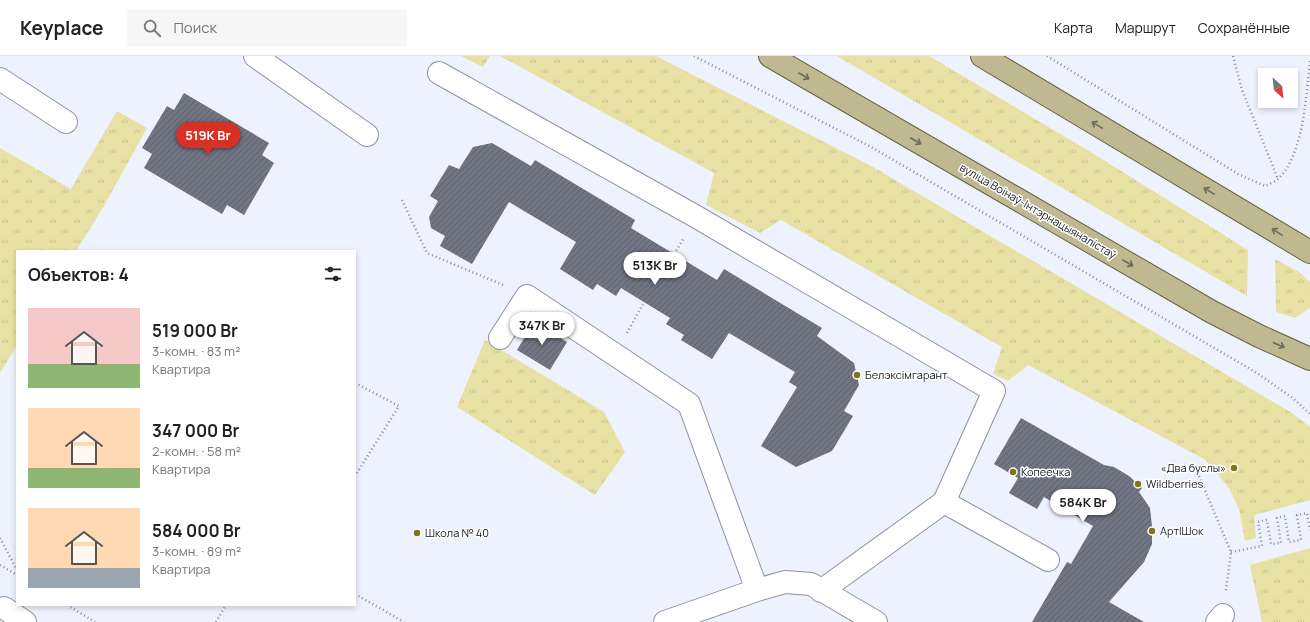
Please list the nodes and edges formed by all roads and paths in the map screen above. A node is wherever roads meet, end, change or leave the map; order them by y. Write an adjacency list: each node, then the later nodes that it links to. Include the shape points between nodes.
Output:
1 (255, 56): 11 (lane)
2 (694, 56): 21 (path, via 874,148 1257,373 1294,399)
3 (770, 56): 19 (main road, вуліца Воінаў-Інтэрнацыяналістаў, one-way to 19, via 1212,312)
4 (982, 56): 14 (main road, one-way to 4)
5 (1048, 56): 12 (path, via 1238,174 1265,186)
6 (1233, 56): 12 (path, via 1242,90)
7 (1310, 60): 12 (path, via 1298,144)
8 (439, 73): 24 (lane, via 696,216 994,391)
9 (0, 79): 10 (lane)
10 (66, 122)
11 (367, 135)
12 (1278, 179)
13 (402, 200): 15 (path, via 427,253)
14 (1310, 252)
15 (527, 296): 17 (lane); 18 (lane)
16 (644, 302): 18 (path)
17 (500, 338)
18 (615, 354): 32 (lane, via 689,404)
19 (1310, 359)
20 (356, 384): 22 (path, via 399,406)
21 (1310, 414)
22 (356, 474)
23 (1199, 476): 27 (path)
24 (944, 502): 28 (lane); 33 (lane)
25 (1310, 530): 27 (path, via 1307,513 1297,515 1301,540 1289,542 1285,516 1277,518 1281,543 1271,544 1267,520 1258,522 1262,546)
26 (0, 538): 30 (path)
27 (1231, 552): 38 (path)
28 (1048, 560)
29 (0, 565): 31 (path)
30 (16, 568)
31 (16, 574)
32 (758, 590): 33 (lane, via 785,582 811,584); 43 (lane)
33 (821, 591): 44 (lane)
34 (356, 595): 42 (path)
35 (69, 606): 40 (path)
36 (225, 606): 41 (path)
37 (4, 608): 39 (lane)
38 (1220, 619)
39 (25, 622)
40 (95, 622)
41 (216, 622)
42 (404, 622)
43 (664, 622)
44 (876, 622)

